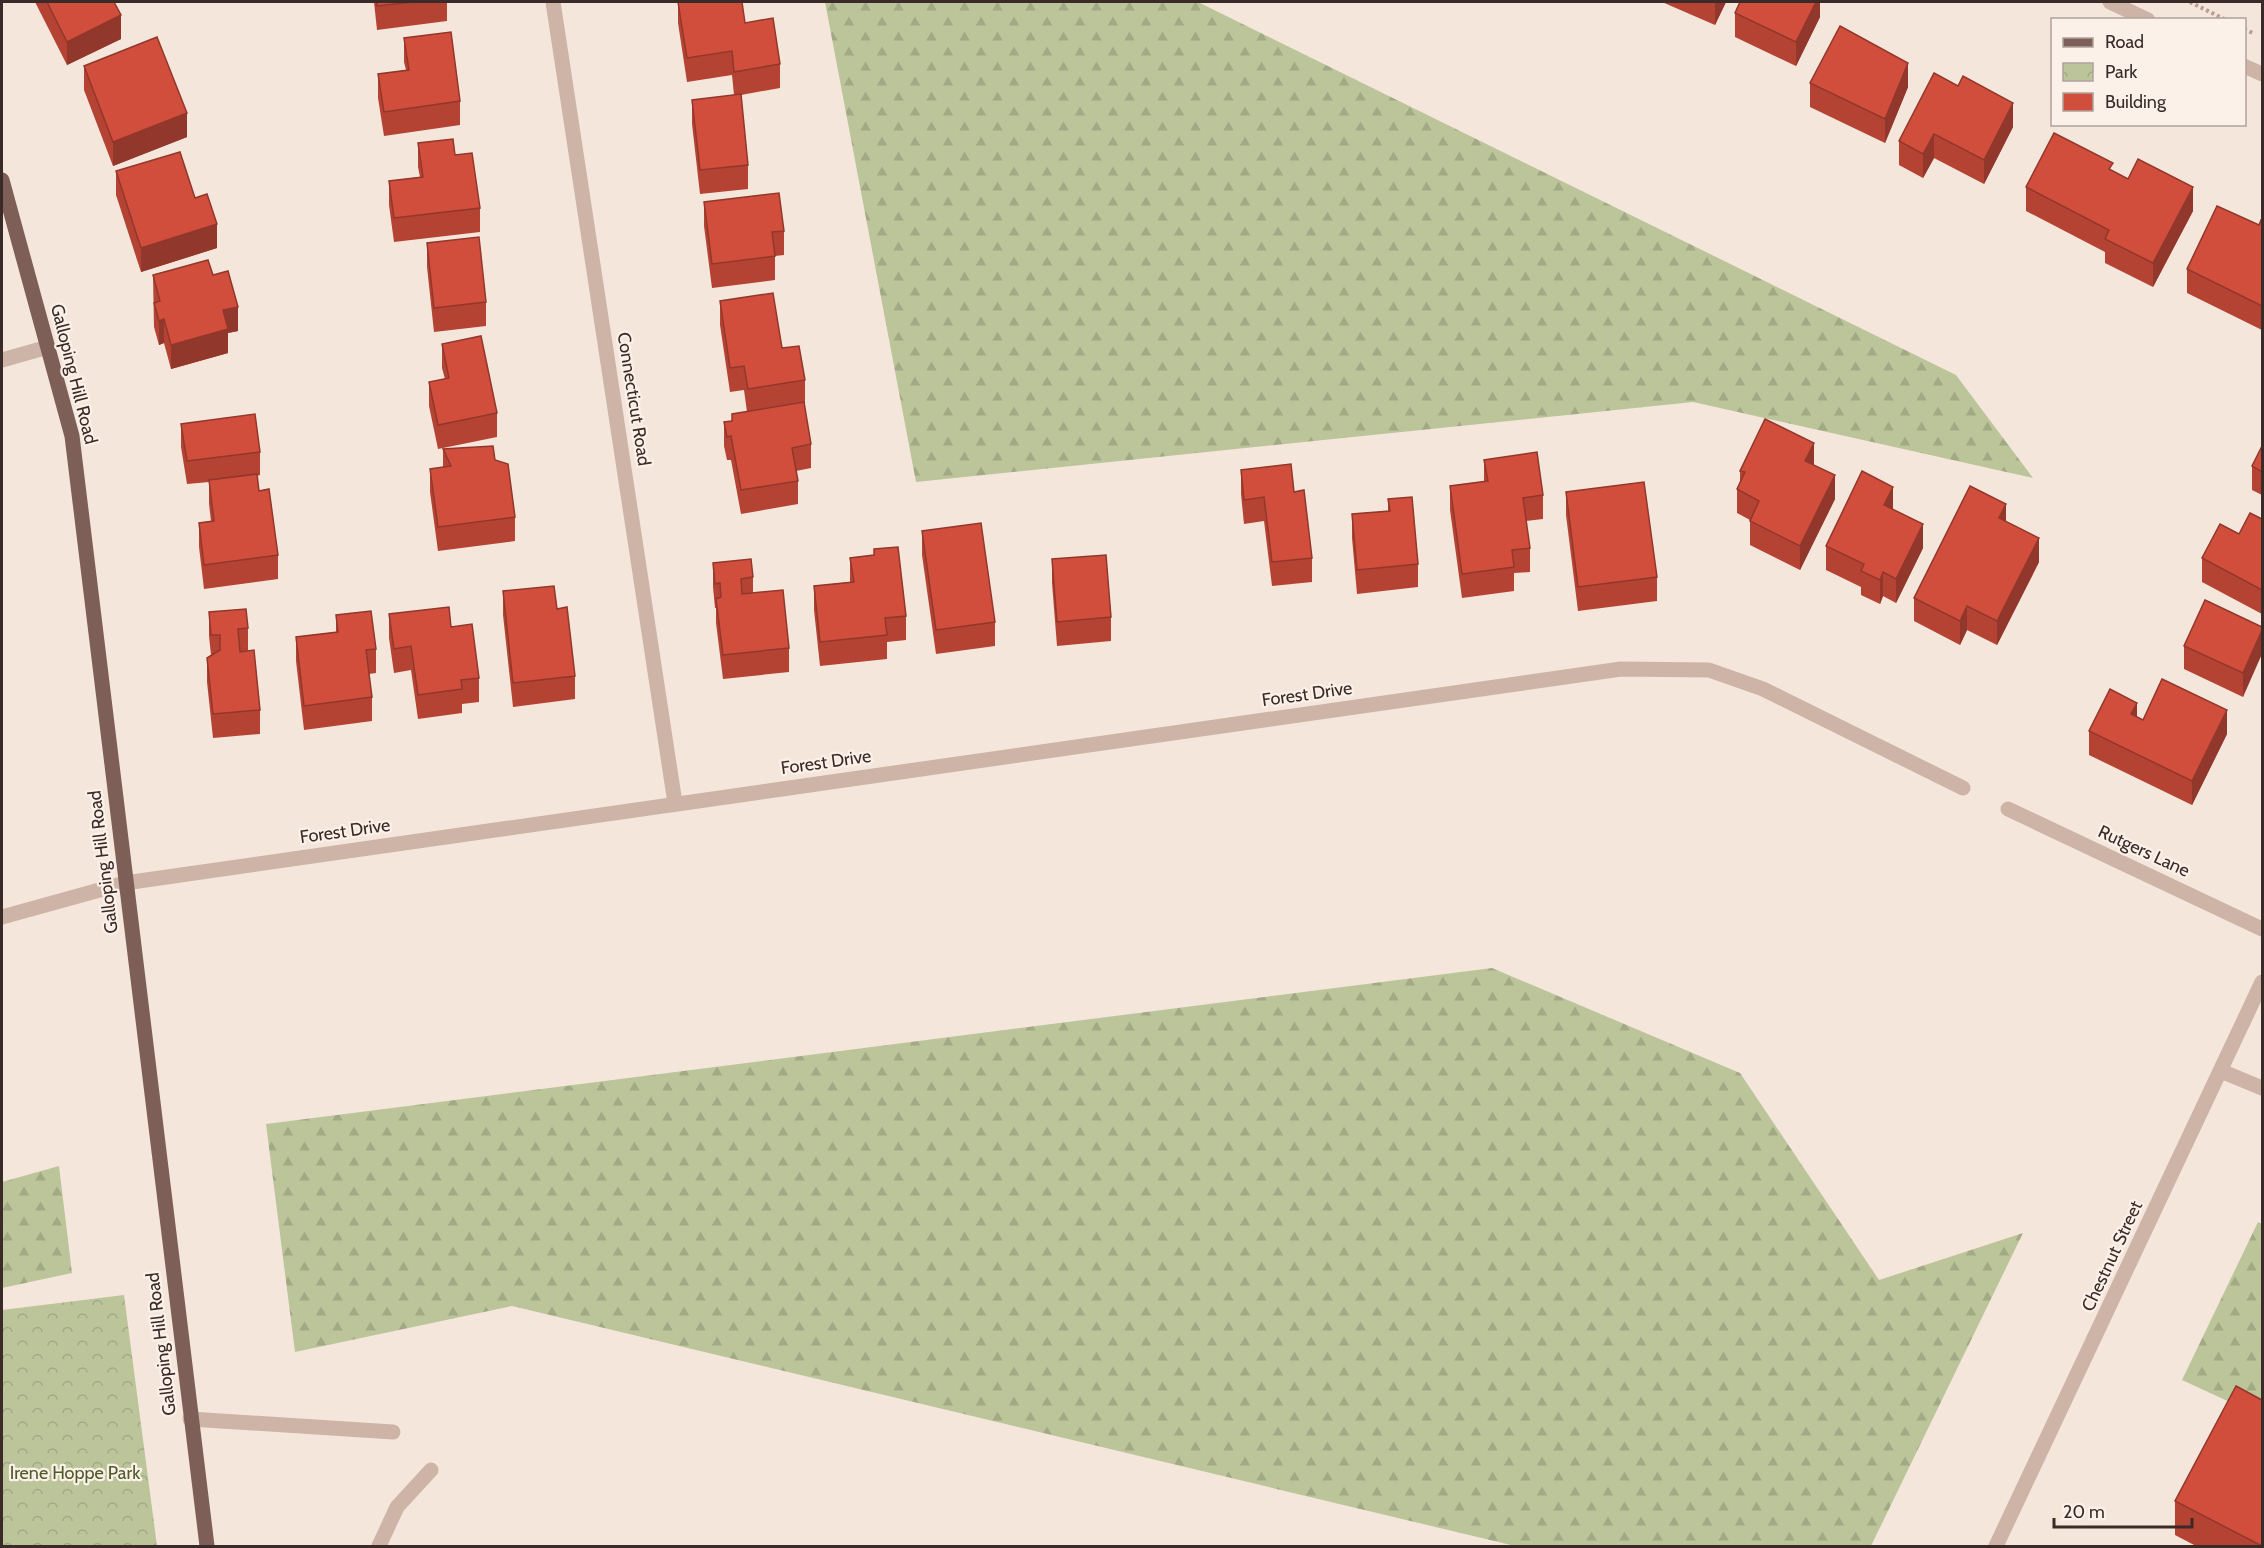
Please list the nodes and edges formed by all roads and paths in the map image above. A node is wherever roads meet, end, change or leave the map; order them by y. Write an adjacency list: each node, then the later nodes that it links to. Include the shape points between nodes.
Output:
1 (553, 2): 12 (street, Connecticut Road)
2 (2110, 2): 4 (street)
3 (2190, 2): 5 (path)
4 (2144, 18)
5 (2222, 18)
6 (2246, 67): 7 (street)
7 (2262, 74)
8 (2, 180): 9 (main road, Galloping Hill Road)
9 (48, 347): 10 (street); 14 (main road, Galloping Hill Road, via 72,436)
10 (2, 360)
11 (1963, 788): 12 (street, Forest Drive, via 1763,689 1708,670 1621,669)
12 (675, 803): 14 (street, Forest Drive)
13 (2008, 809): 16 (street, Rutgers Lane)
14 (125, 883): 15 (street, Forest Drive); 20 (main road, Galloping Hill Road)
15 (2, 917)
16 (2262, 929)
17 (2262, 982): 18 (street, Chestnut Street)
18 (2221, 1071): 19 (street); 25 (street, Chestnut Street)
19 (2262, 1088)
20 (189, 1419): 21 (street); 23 (main road, Galloping Hill Road)
21 (393, 1432)
22 (431, 1470): 24 (street, via 397,1507)
23 (207, 1546)
24 (379, 1546)
25 (1996, 1546)

